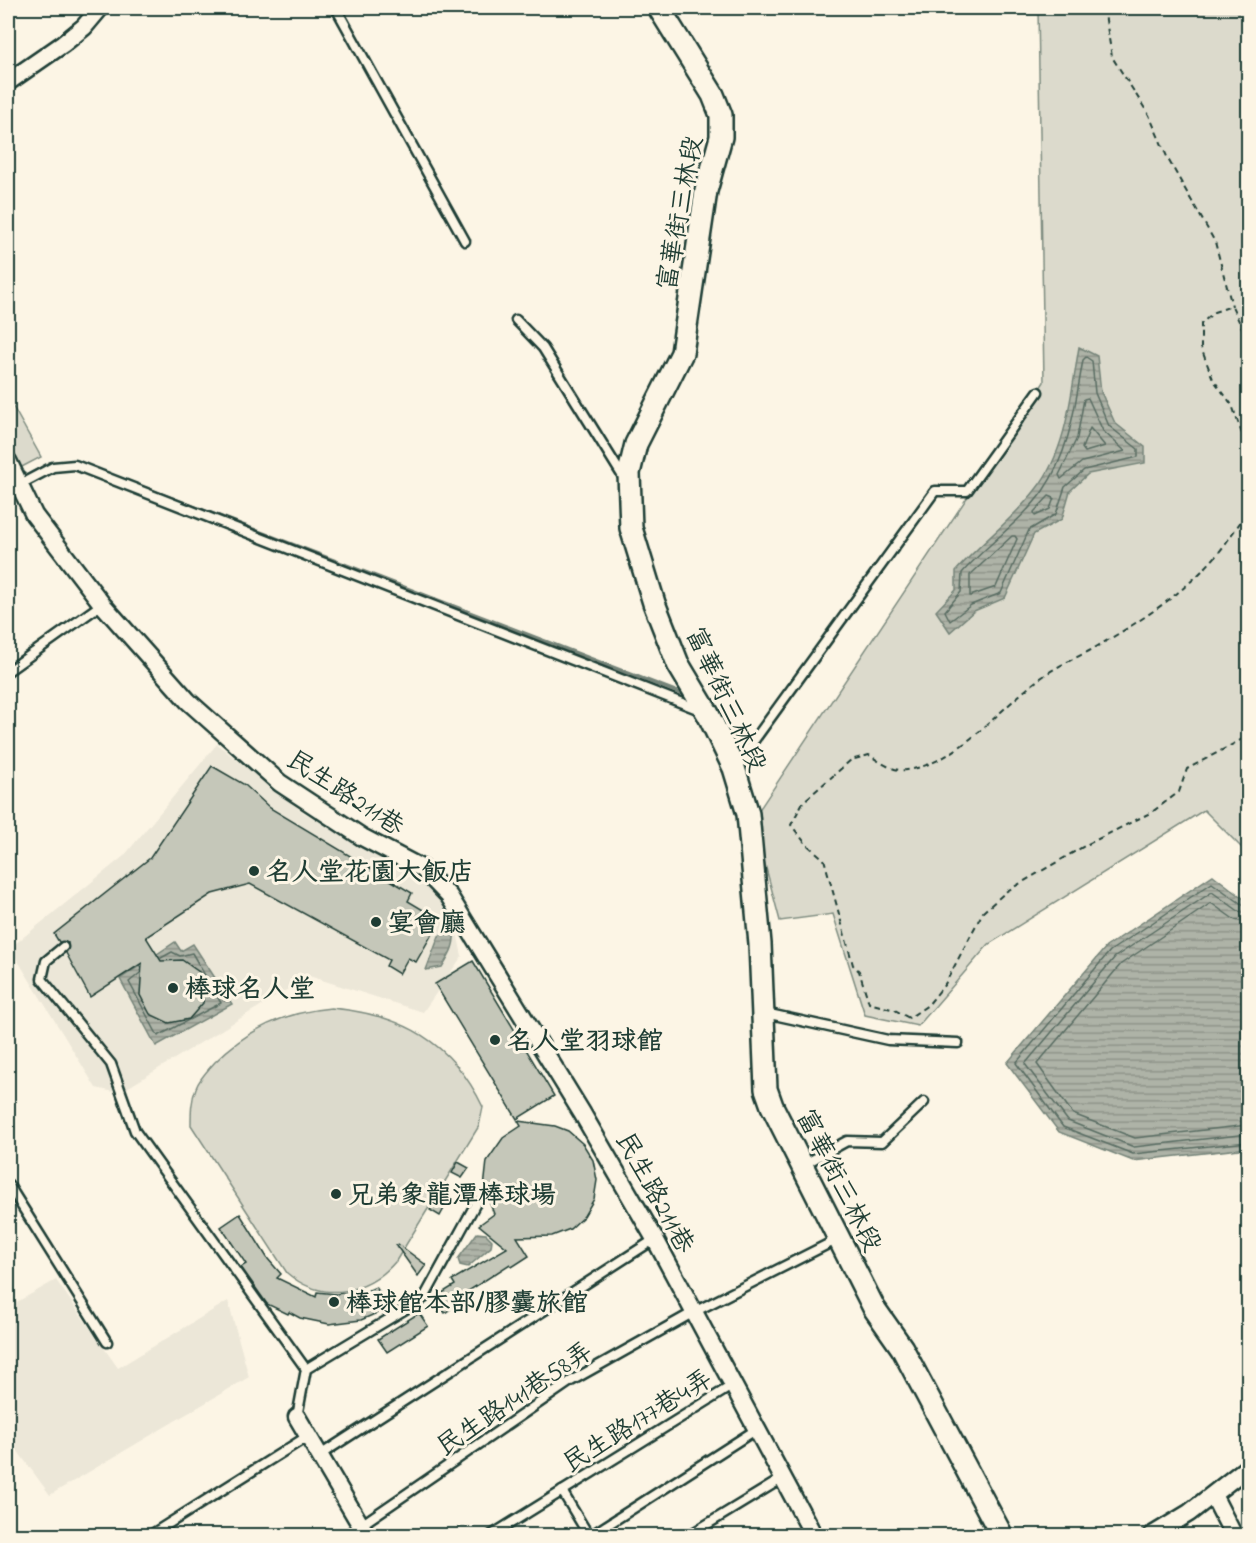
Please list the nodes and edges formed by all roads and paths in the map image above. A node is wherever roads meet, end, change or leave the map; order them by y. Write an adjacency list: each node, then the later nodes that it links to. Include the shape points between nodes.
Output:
1 (336, 8): 6 (lane)
2 (659, 8): 15 (street, 富華街三林段, via 713,95 721,116 721,137 706,191 682,353 636,444 629,473)
3 (1104, 8): 7 (path, via 1112,57 1149,115 1168,159 1215,243)
4 (90, 11): 5 (street, via 84,27)
5 (8, 81)
6 (465, 241)
7 (1232, 306): 10 (path); 13 (path, via 1214,312 1201,324 1201,348 1213,379 1232,405)
8 (1248, 319): 10 (path)
9 (516, 320): 15 (lane, via 543,348)
10 (1241, 326): 11 (path)
11 (1248, 342)
12 (1038, 392): 21 (lane, via 967,491 935,491)
13 (1248, 451)
14 (12, 475): 17 (street, 民生路211巷, via 34,515); 19 (lane, via 75,465)
15 (630, 488): 19 (street, 富華街三林段, via 631,528 654,603 678,664)
16 (1248, 502): 20 (path, via 1247,511 1221,551 1165,604 1048,673 966,744 906,770 890,767 869,755 851,760 803,802 791,825 824,860 853,965 859,971 869,1003 909,1018 928,1005 945,984 983,912 1007,891 1152,812 1179,792 1187,769)
17 (102, 604): 18 (lane); 30 (street, 民生路211巷, via 188,701 280,783 363,837 423,869 449,896)
18 (8, 671)
19 (708, 714): 21 (street, 富華街三林段)
20 (1248, 736)
21 (734, 768): 23 (street, 富華街三林段, via 748,814 760,944)
22 (63, 947): 33 (lane, via 46,961 42,979 111,1064 135,1131)
23 (761, 1012): 24 (lane, via 888,1040); 26 (street, 富華街三林段, via 766,1089)
24 (958, 1043)
25 (924, 1102): 26 (lane, via 882,1142 847,1141)
26 (803, 1165): 29 (street, 富華街三林段)
27 (8, 1184): 32 (lane)
28 (476, 1203): 33 (lane, via 424,1298)
29 (840, 1238): 31 (lane, 民生路141巷58弄); 51 (street, 富華街三林段, via 874,1308 902,1348)
30 (655, 1239): 31 (street, 民生路211巷); 38 (lane)
31 (694, 1312): 34 (street, 民生路211巷); 43 (lane, 民生路141巷58弄, via 571,1381)
32 (107, 1342)
33 (306, 1369): 35 (lane)
34 (733, 1385): 36 (street, 民生路211巷); 41 (lane, 民生路177巷4弄)
35 (297, 1417): 37 (street)
36 (757, 1429): 40 (street, 民生路211巷); 49 (lane)
37 (308, 1436): 38 (street); 46 (lane)
38 (320, 1455): 43 (street)
39 (1248, 1467): 42 (street)
40 (783, 1478): 45 (street, 民生路211巷); 50 (lane)
41 (562, 1491): 44 (lane, 民生路177巷4弄); 49 (lane)
42 (1213, 1495): 52 (street); 53 (street)
43 (365, 1531): 47 (lane, 民生路141巷58弄)
44 (500, 1533): 48 (lane, 民生路177巷4弄)
45 (811, 1534)
46 (149, 1536)
47 (345, 1536)
48 (490, 1536)
49 (590, 1536)
50 (688, 1536)
51 (1002, 1536)
52 (1151, 1536)
53 (1234, 1536)

